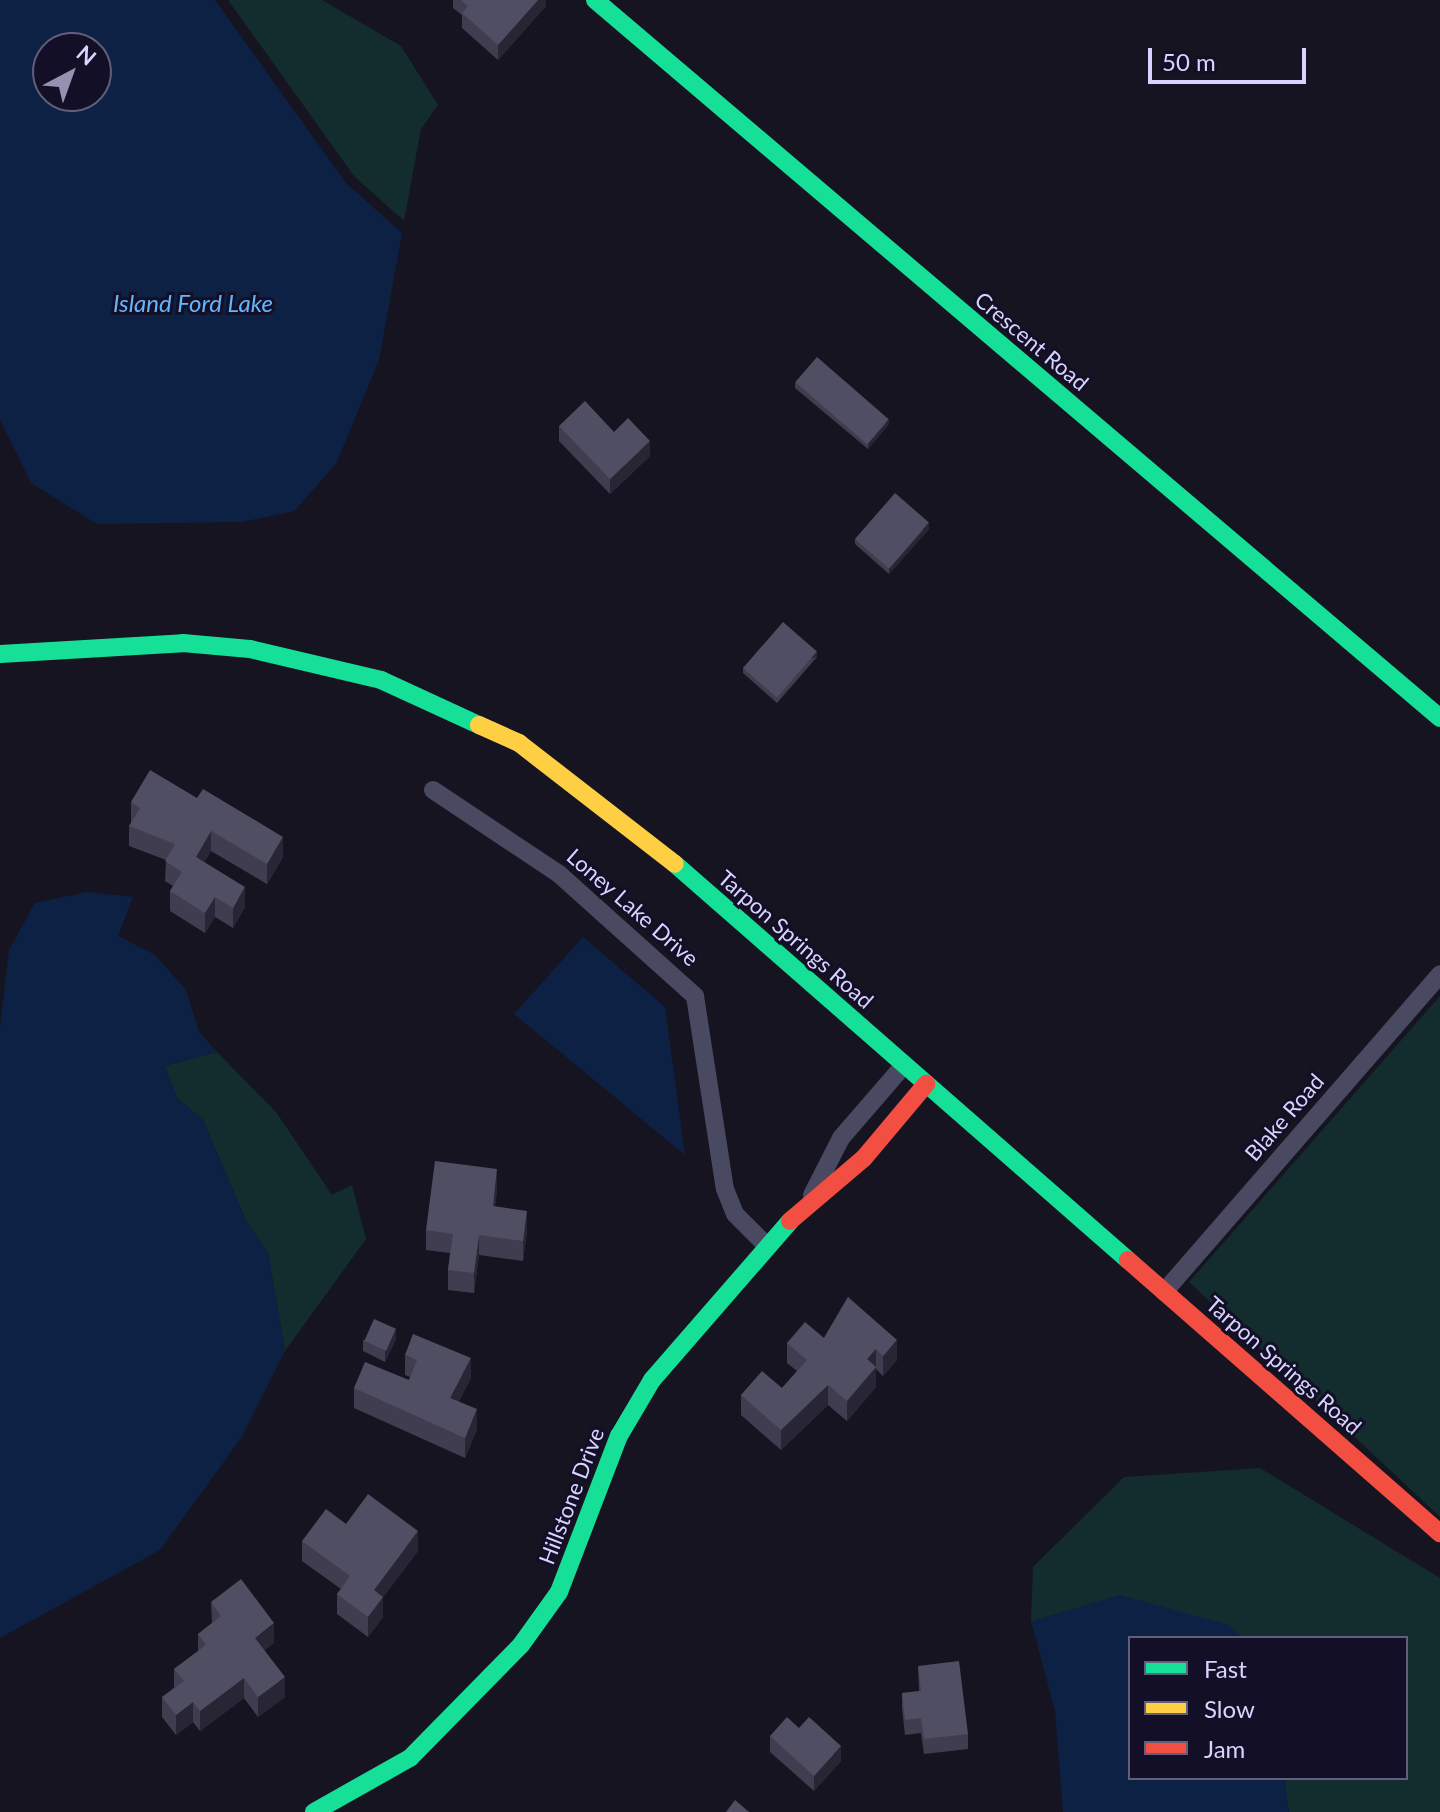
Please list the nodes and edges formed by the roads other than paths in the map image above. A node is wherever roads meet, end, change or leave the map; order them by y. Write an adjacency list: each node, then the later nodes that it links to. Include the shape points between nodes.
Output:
1 (595, 0): 3 (street, Crescent Road)
2 (0, 654): 6 (street, Tarpon Springs Road, via 152,644 250,649 430,698 573,779)
3 (1440, 718)
4 (433, 790): 11 (street, Loney Lake Drive, via 559,874 695,996 725,1189 735,1214)
5 (1440, 974): 12 (street, Blake Road)
6 (904, 1065): 7 (street, Tarpon Springs Road); 8 (street, Hillstone Drive)
7 (926, 1084): 9 (street, Hillstone Drive); 12 (street, Tarpon Springs Road)
8 (841, 1138): 9 (street); 10 (street, Hillstone Drive)
9 (864, 1158): 10 (street, Hillstone Drive)
10 (811, 1197): 11 (street, Hillstone Drive)
11 (767, 1246): 14 (street, Hillstone Drive, via 632,1411 577,1554 521,1645 410,1758)
12 (1164, 1292): 13 (street, Tarpon Springs Road)
13 (1440, 1533)
14 (314, 1812)

